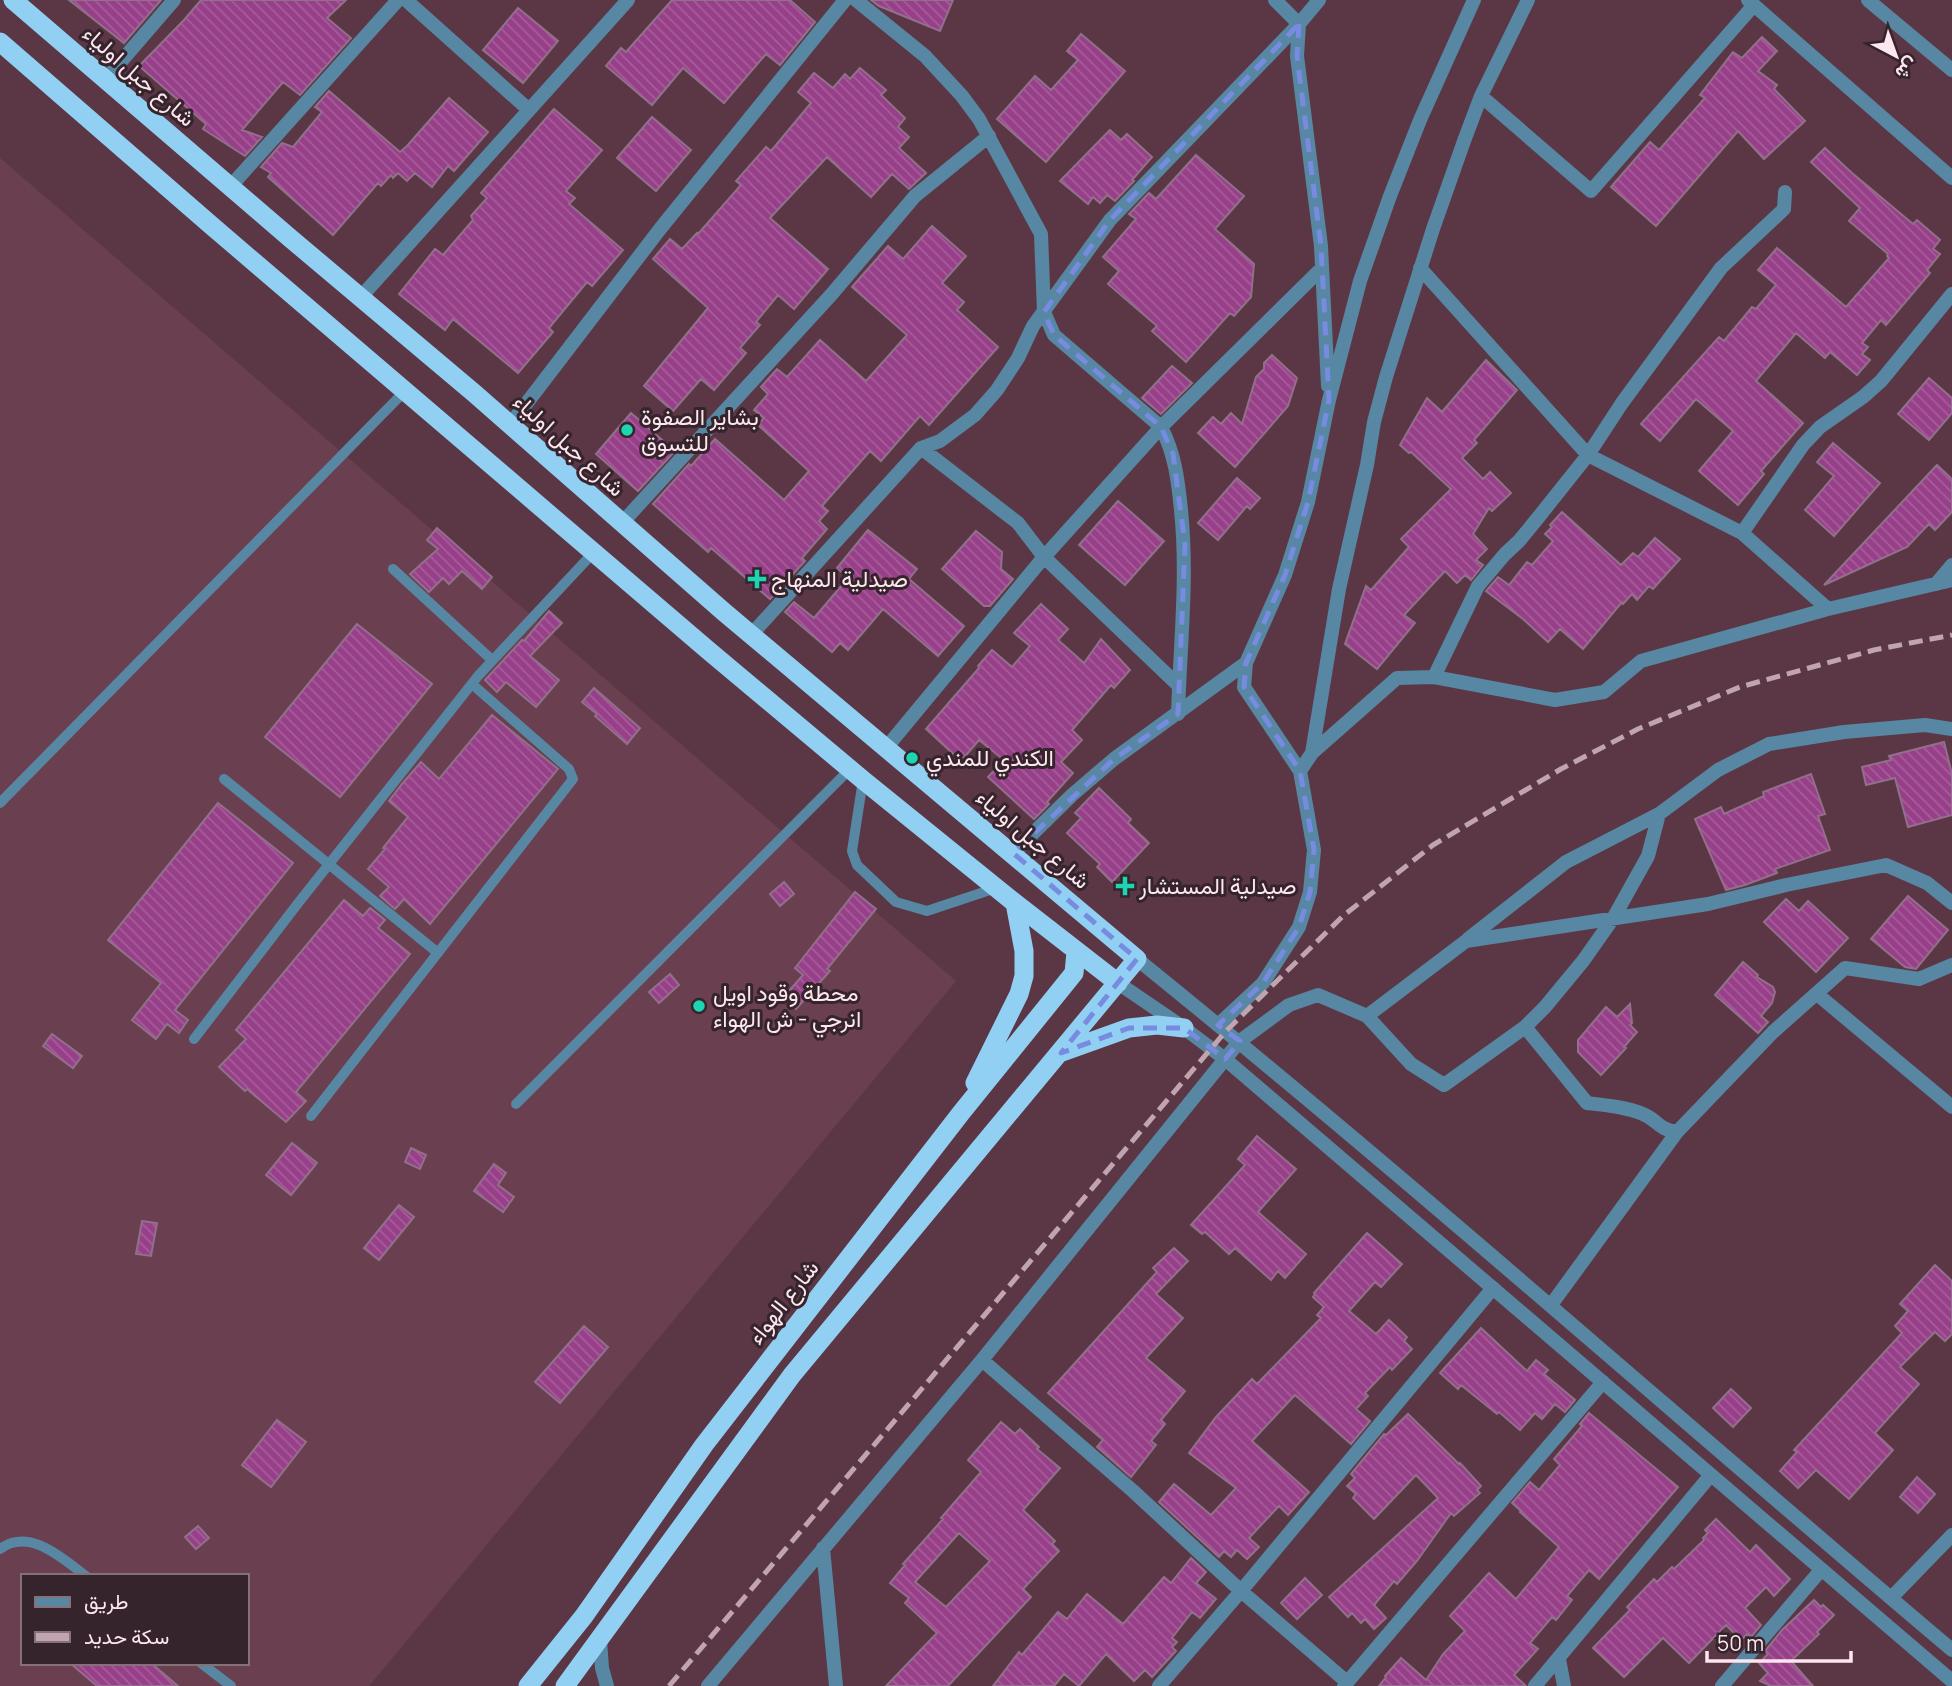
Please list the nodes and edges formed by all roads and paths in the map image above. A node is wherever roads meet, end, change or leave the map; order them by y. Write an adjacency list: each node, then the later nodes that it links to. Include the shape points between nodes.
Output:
1 (13, 0): 17 (highway, شارع جبل اولياء)
2 (174, 0): 17 (street)
3 (398, 0): 22 (street)
4 (406, 0): 19 (street)
5 (628, 0): 19 (street)
6 (845, 0): 31 (street, via 660,229)
7 (856, 0): 20 (street, via 925,56 962,96)
8 (1275, 0): 14 (street)
9 (1319, 0): 14 (street)
10 (1474, 0): 30 (street, via 1390,196 1360,281)
11 (1528, 0): 18 (street)
12 (1868, 0): 16 (street)
13 (1751, 3): 18 (street, via 1591,191); 21 (street)
14 (1299, 24): 24 (street, via 1297,56); 28 (street, via 1110,220)
15 (0, 42): 29 (highway)
16 (1952, 70)
17 (106, 79): 22 (highway, شارع جبل اولياء)
18 (1482, 96): 25 (street)
19 (529, 110): 27 (street)
20 (989, 136): 28 (street, via 1041,233); 35 (street, via 915,196 831,295)
21 (1952, 178)
22 (230, 187): 27 (highway, شارع جبل اولياء)
23 (1784, 192): 34 (street, via 1784,209 1721,268)
24 (1322, 268): 30 (street); 32 (street)
25 (1420, 268): 34 (street); 53 (street, via 1374,422 1339,589)
26 (1952, 294): 36 (street, via 1881,381 1803,444)
27 (360, 298): 31 (highway, شارع جبل اولياء)
28 (1044, 312): 32 (street, via 1054,335); 33 (street, via 1032,326 1018,358 975,415 940,441)
29 (405, 391): 37 (highway); 57 (lane)
30 (1329, 400): 46 (street, via 1308,502 1285,575)
31 (510, 425): 35 (highway, شارع جبل اولياء)
32 (1161, 427): 38 (street); 49 (street, via 1178,475 1185,544)
33 (921, 448): 38 (street, via 1018,523); 44 (street)
34 (1588, 455): 36 (street); 47 (street, via 1478,586)
35 (621, 524): 44 (highway, شارع جبل اولياء)
36 (1742, 533): 43 (street)
37 (593, 552): 45 (lane); 55 (highway)
38 (1044, 557): 49 (street); 52 (street)
39 (1952, 565): 42 (street)
40 (393, 569): 45 (lane)
41 (1952, 580): 42 (street)
42 (1936, 584): 43 (street)
43 (1828, 609): 47 (street, via 1641,661 1604,692 1555,700)
44 (751, 635): 52 (highway, شارع جبل اولياء)
45 (492, 660): 48 (lane)
46 (1246, 663): 50 (street); 54 (street, via 1244,687)
47 (1434, 677): 53 (street, via 1397,678)
48 (472, 684): 60 (lane); 68 (lane, via 569,769 573,779)
49 (1179, 686): 50 (street)
50 (1178, 713): 59 (street, via 1114,759)
51 (1952, 729): 58 (street, via 1925,725 1769,744 1718,771)
52 (887, 748): 59 (highway, شارع جبل اولياء)
53 (1312, 752): 54 (street)
54 (1300, 771): 74 (street, via 1314,850 1310,892 1299,927 1263,983)
55 (857, 774): 61 (highway); 61 (lane, via 852,851 857,865 896,902 927,911); 81 (lane)
56 (224, 779): 60 (lane)
57 (0, 803)
58 (1659, 814): 64 (street, via 1648,856); 66 (street, via 1566,862)
59 (1013, 853): 65 (highway, شارع جبل اولياء)
60 (329, 864): 68 (lane); 77 (lane)
61 (996, 888): 63 (highway)
62 (1952, 903): 64 (street, via 1927,883 1886,865 1708,904)
63 (1015, 904): 67 (highway); 83 (highway, via 1024,976)
64 (1614, 917): 66 (street); 75 (street, via 1583,961)
65 (1100, 927): 67 (highway); 69 (highway, شارع جبل اولياء)
66 (1466, 941): 73 (street)
67 (1076, 951): 71 (highway); 83 (highway, شارع الهواء, via 1074,974)
68 (438, 953): 84 (lane)
69 (1138, 959): 71 (highway); 74 (street)
70 (1952, 965): 72 (street, via 1919,979 1845,968)
71 (1118, 983): 76 (street); 79 (highway)
72 (1817, 994): 82 (street); 85 (street, via 1773,1032)
73 (1367, 1016): 75 (street, via 1411,1064 1444,1085); 78 (street, via 1318,995 1289,1005)
74 (1218, 1025): 78 (street)
75 (1525, 1027): 85 (street, via 1587,1103 1644,1114 1664,1130)
76 (1184, 1028): 79 (highway, via 1129,1028); 80 (street)
77 (194, 1039)
78 (1240, 1041): 80 (street); 87 (street)
79 (1061, 1053): 98 (highway, via 792,1375)
80 (1225, 1059): 86 (street); 88 (street)
81 (516, 1104)
82 (1952, 1107)
83 (961, 1113): 105 (highway, شارع الهواء, via 704,1445 584,1616)
84 (311, 1116)
85 (1677, 1132): 87 (street)
86 (1493, 1288): 89 (street); 96 (street)
87 (1551, 1306): 97 (street)
88 (982, 1360): 92 (street); 96 (street)
89 (1603, 1382): 90 (street); 103 (street)
90 (1710, 1476): 94 (street); 100 (street)
91 (1952, 1535): 97 (street)
92 (823, 1548): 108 (street); 109 (street)
93 (0, 1549): 95 (lane, via 8,1543 28,1541 55,1553)
94 (1821, 1570): 102 (street); 113 (street)
95 (83, 1574)
96 (1241, 1591): 103 (street); 110 (street)
97 (1891, 1598): 99 (street)
98 (600, 1640): 106 (highway); 107 (street)
99 (1952, 1650)
100 (1559, 1659): 111 (street); 112 (street)
101 (204, 1665): 104 (lane)
102 (1952, 1681)
103 (1346, 1684)
104 (231, 1686)
105 (528, 1686)
106 (565, 1686)
107 (607, 1686)
108 (708, 1686)
109 (836, 1686)
110 (1159, 1686)
111 (1535, 1686)
112 (1564, 1686)
113 (1722, 1686)

